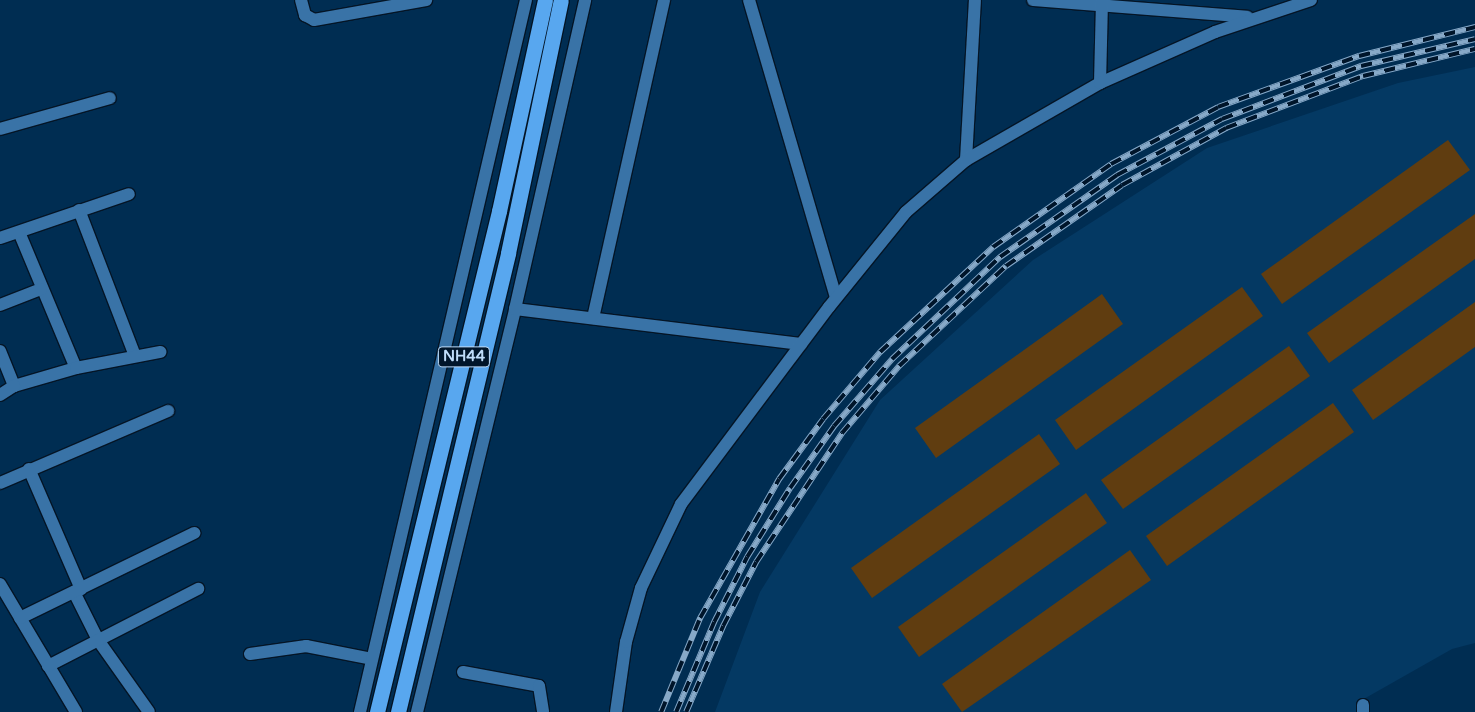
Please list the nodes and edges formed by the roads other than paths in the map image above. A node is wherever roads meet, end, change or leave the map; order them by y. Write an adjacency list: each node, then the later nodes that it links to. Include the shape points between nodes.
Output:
1 (301, 0): 2 (street, via 304,15 314,20)
2 (426, 0)
3 (526, 0): 44 (street)
4 (545, 0): 50 (highway, NH44, via 499,211)
5 (561, 0): 51 (highway, NH44, via 508,252)
6 (585, 0): 25 (street)
7 (664, 0): 26 (street)
8 (748, 0): 23 (street)
9 (975, 0): 17 (street)
10 (1033, 0): 12 (street)
11 (1311, 0): 13 (street)
12 (1102, 4): 13 (street); 14 (street)
13 (1252, 18): 14 (street)
14 (1100, 83): 17 (street)
15 (110, 98): 16 (street)
16 (0, 130)
17 (966, 160): 23 (street, via 906,212)
18 (129, 194): 19 (street)
19 (79, 210): 20 (street); 30 (street)
20 (18, 232): 21 (street); 22 (street)
21 (0, 238)
22 (41, 289): 24 (street); 31 (street)
23 (836, 298): 27 (street)
24 (0, 305)
25 (516, 309): 26 (street); 52 (street)
26 (593, 318): 27 (street)
27 (802, 344): 54 (street, via 670,524 633,614)
28 (0, 351): 32 (street)
29 (160, 352): 30 (street)
30 (135, 356): 31 (street)
31 (76, 368): 32 (street)
32 (14, 386): 33 (street)
33 (0, 395)
34 (168, 411): 35 (street)
35 (29, 469): 36 (street); 40 (street)
36 (0, 483)
37 (194, 533): 40 (street)
38 (0, 584): 41 (street)
39 (198, 589): 42 (street)
40 (77, 591): 41 (street); 42 (street)
41 (20, 618): 45 (street)
42 (98, 640): 45 (street); 48 (street)
43 (250, 654): 44 (street, via 306,646)
44 (372, 659): 49 (street)
45 (48, 666): 47 (street)
46 (463, 672): 53 (street, via 539,686)
47 (76, 712)
48 (149, 712)
49 (360, 712)
50 (377, 712)
51 (398, 712)
52 (417, 712)
53 (543, 712)
54 (616, 712)

